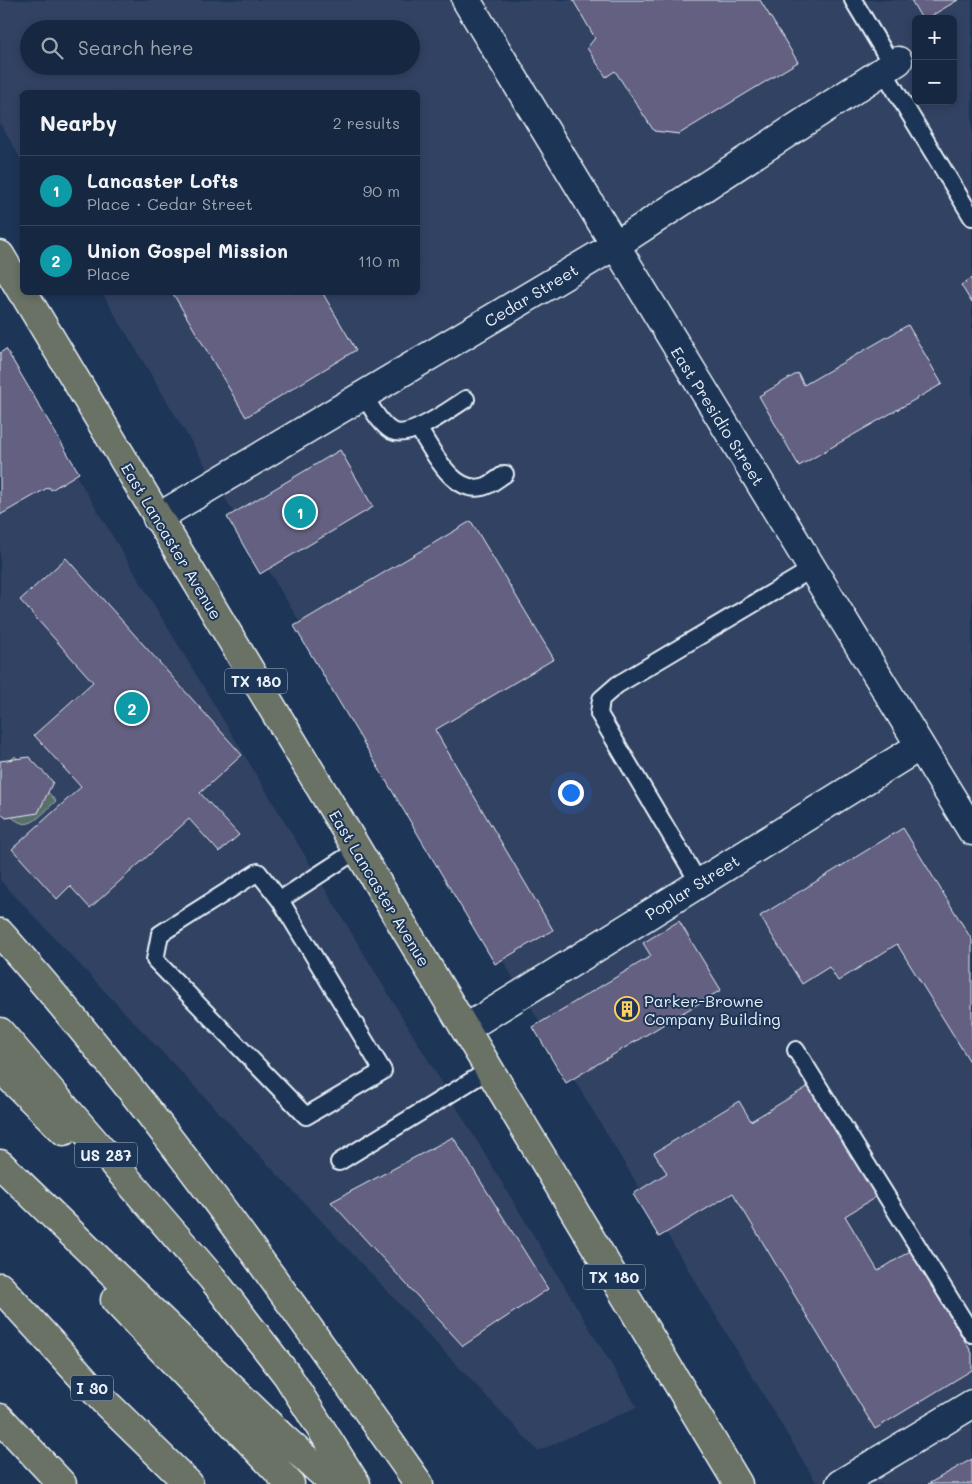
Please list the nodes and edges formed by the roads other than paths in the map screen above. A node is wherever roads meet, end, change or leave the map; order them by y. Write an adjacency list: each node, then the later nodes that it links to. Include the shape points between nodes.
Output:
1 (466, 0): 5 (street, East Presidio Street)
2 (853, 0): 3 (lane)
3 (891, 65): 4 (lane); 5 (street, Cedar Street)
4 (972, 217)
5 (614, 246): 9 (street, Cedar Street); 14 (street, East Presidio Street)
6 (0, 255): 7 (main road, East Lancaster Avenue / TX 180)
7 (17, 289)
8 (21, 295): 13 (main road, East Lancaster Avenue / TX 180)
9 (363, 394): 11 (lane, via 383,424 392,431 403,434); 13 (street, Cedar Street)
10 (466, 399): 11 (lane)
11 (418, 428): 12 (lane, via 454,480 464,487 483,487)
12 (505, 474)
13 (157, 518): 17 (main road, East Lancaster Avenue / TX 180)
14 (812, 569): 15 (street, East Presidio Street); 18 (lane, via 617,685 601,699 599,714)
15 (920, 746): 16 (street, East Presidio Street); 18 (street, Poplar Street)
16 (972, 831)
17 (357, 850): 19 (lane); 21 (main road, East Lancaster Avenue / TX 180)
18 (699, 883): 21 (street, Poplar Street)
19 (280, 900): 19 (lane, via 383,1071 306,1116 155,960 160,934 258,872)
20 (0, 933): 39 (main road, via 106,1056 251,1246)
21 (464, 1029): 25 (main road, East Lancaster Avenue / TX 180)
22 (0, 1032): 29 (main road, US 287)
23 (796, 1050): 31 (lane)
24 (0, 1068): 29 (main road)
25 (489, 1070): 26 (lane); 40 (main road, East Lancaster Avenue / TX 180)
26 (339, 1162)
27 (0, 1164): 37 (main road)
28 (0, 1178): 36 (main road)
29 (212, 1278): 38 (main road, US 287, via 287,1375)
30 (0, 1287): 35 (main road, I 30, via 105,1402)
31 (972, 1334)
32 (972, 1404): 41 (street)
33 (0, 1418): 34 (main road)
34 (62, 1484)
35 (189, 1484)
36 (290, 1484)
37 (334, 1484)
38 (356, 1484)
39 (419, 1484)
40 (738, 1484)
41 (840, 1484)

